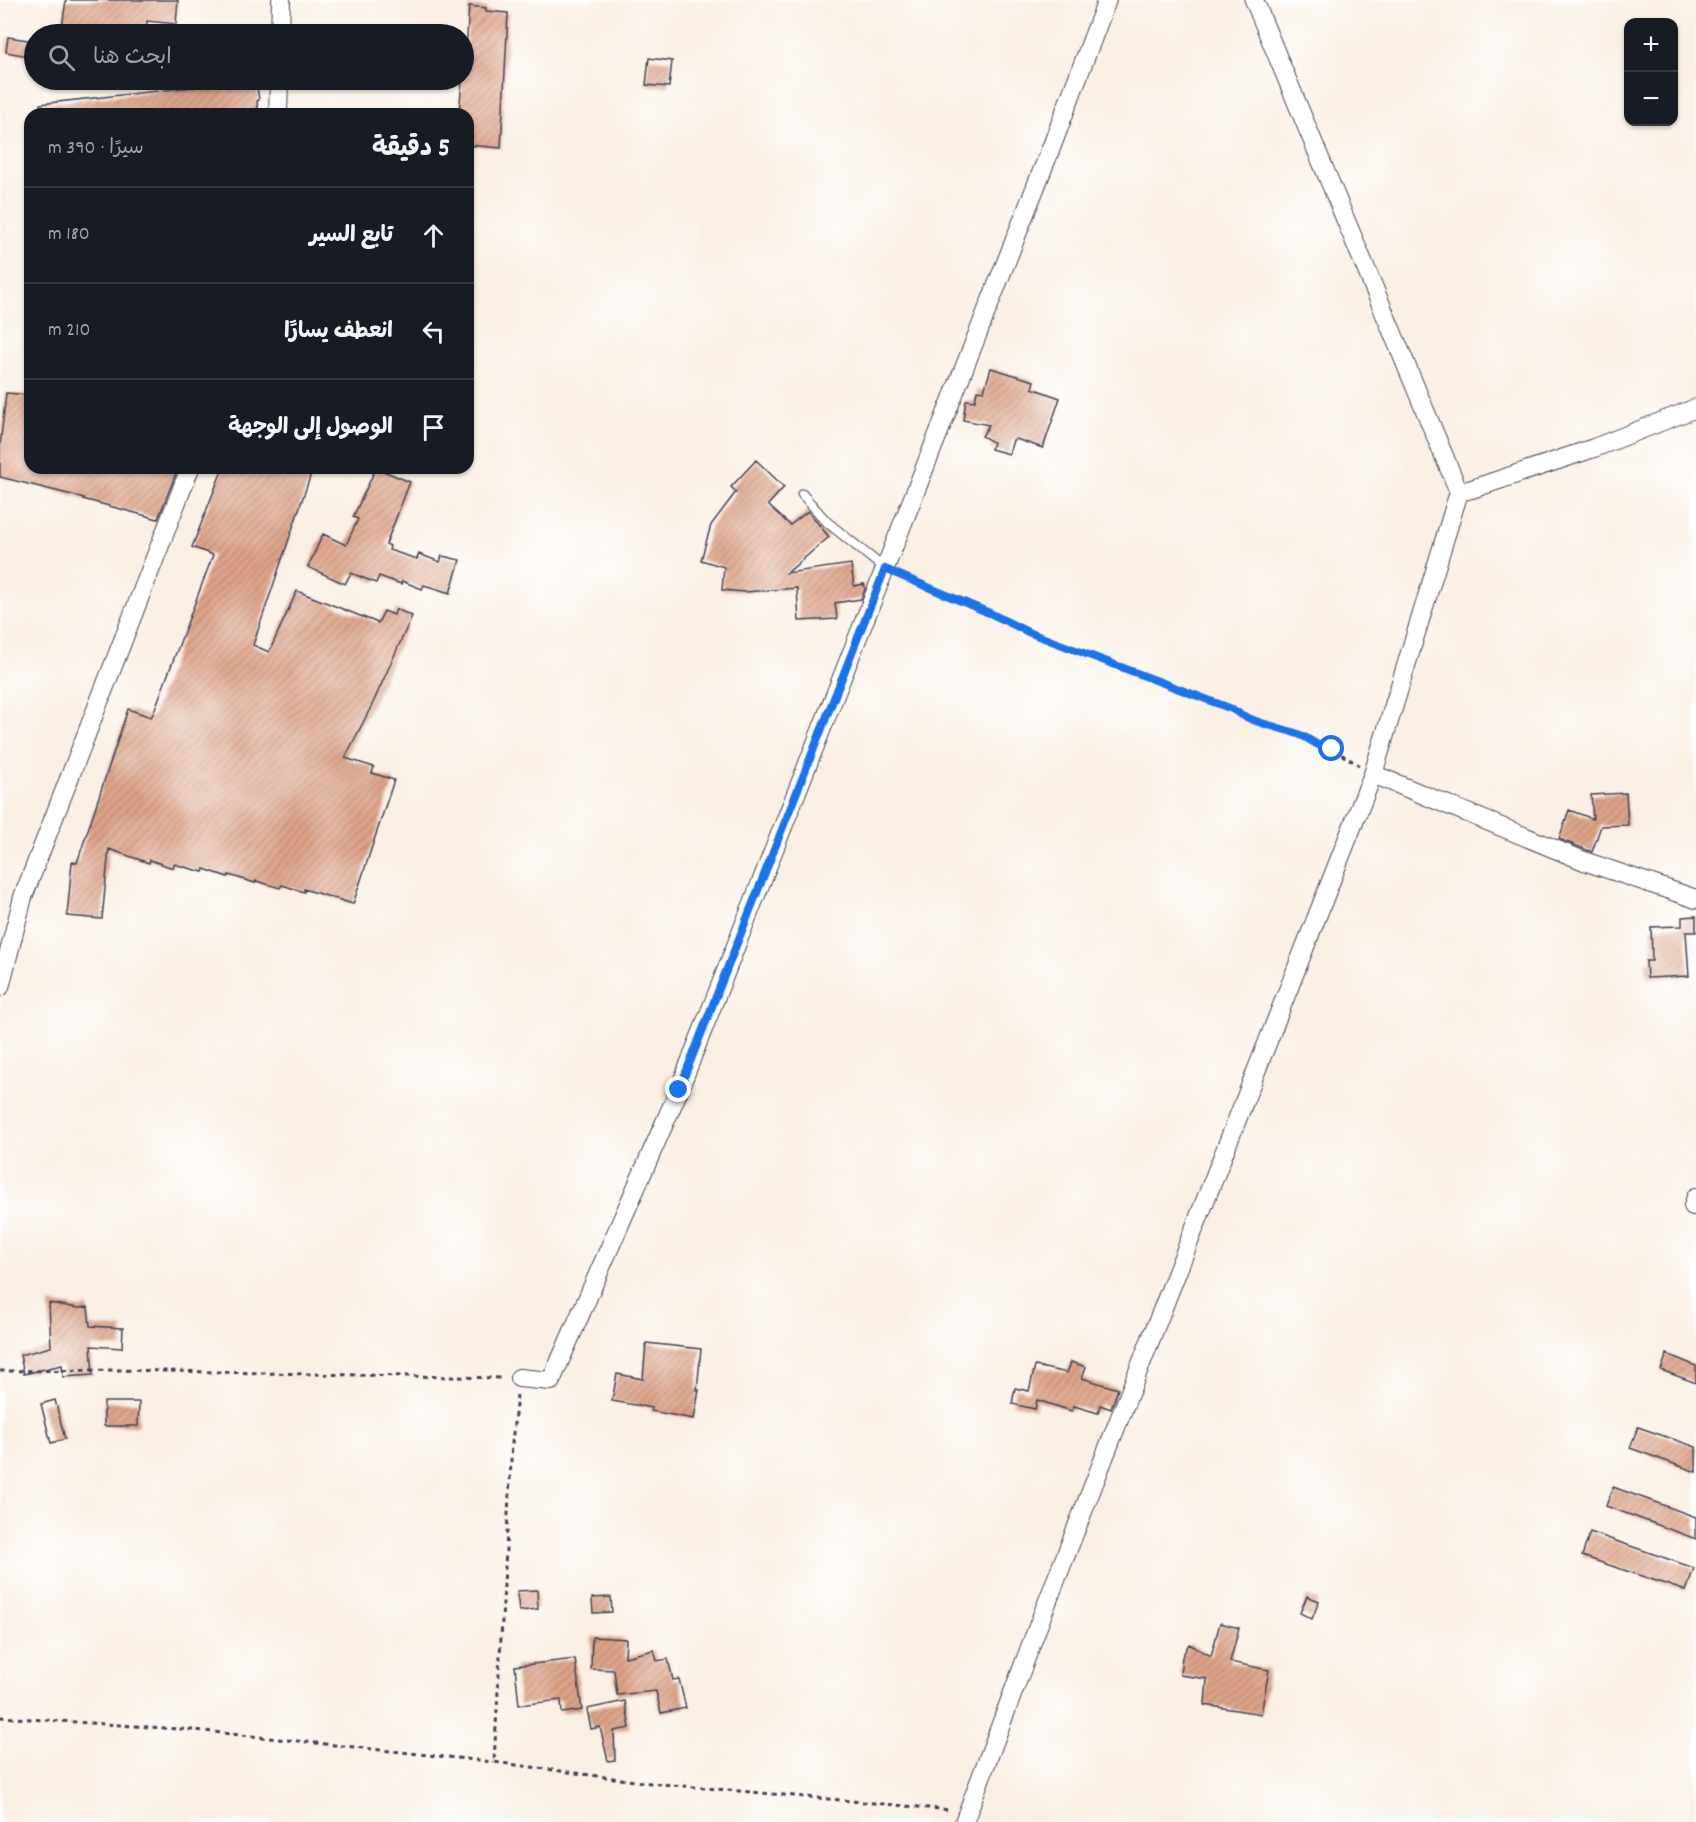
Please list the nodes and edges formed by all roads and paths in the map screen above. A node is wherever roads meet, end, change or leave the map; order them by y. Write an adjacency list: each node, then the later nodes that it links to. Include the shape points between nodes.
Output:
1 (281, 0): 4 (street)
2 (1107, 0): 11 (street)
3 (1254, 0): 9 (street)
4 (280, 24)
5 (279, 90): 6 (street)
6 (278, 108)
7 (1696, 408): 9 (street, via 1594,448)
8 (188, 474): 14 (street, via 23,897)
9 (1459, 492): 12 (street)
10 (802, 494): 11 (lane, via 827,522)
11 (885, 569): 12 (path, via 1028,632 1232,709 1245,718 1301,735); 16 (street, via 679,1090 551,1381)
12 (1373, 774): 13 (street, via 1584,861); 19 (street)
13 (1696, 899)
14 (0, 987)
15 (0, 1371): 16 (path)
16 (519, 1378): 18 (path)
17 (0, 1717): 18 (path, via 194,1730)
18 (494, 1762): 19 (path)
19 (966, 1817)

